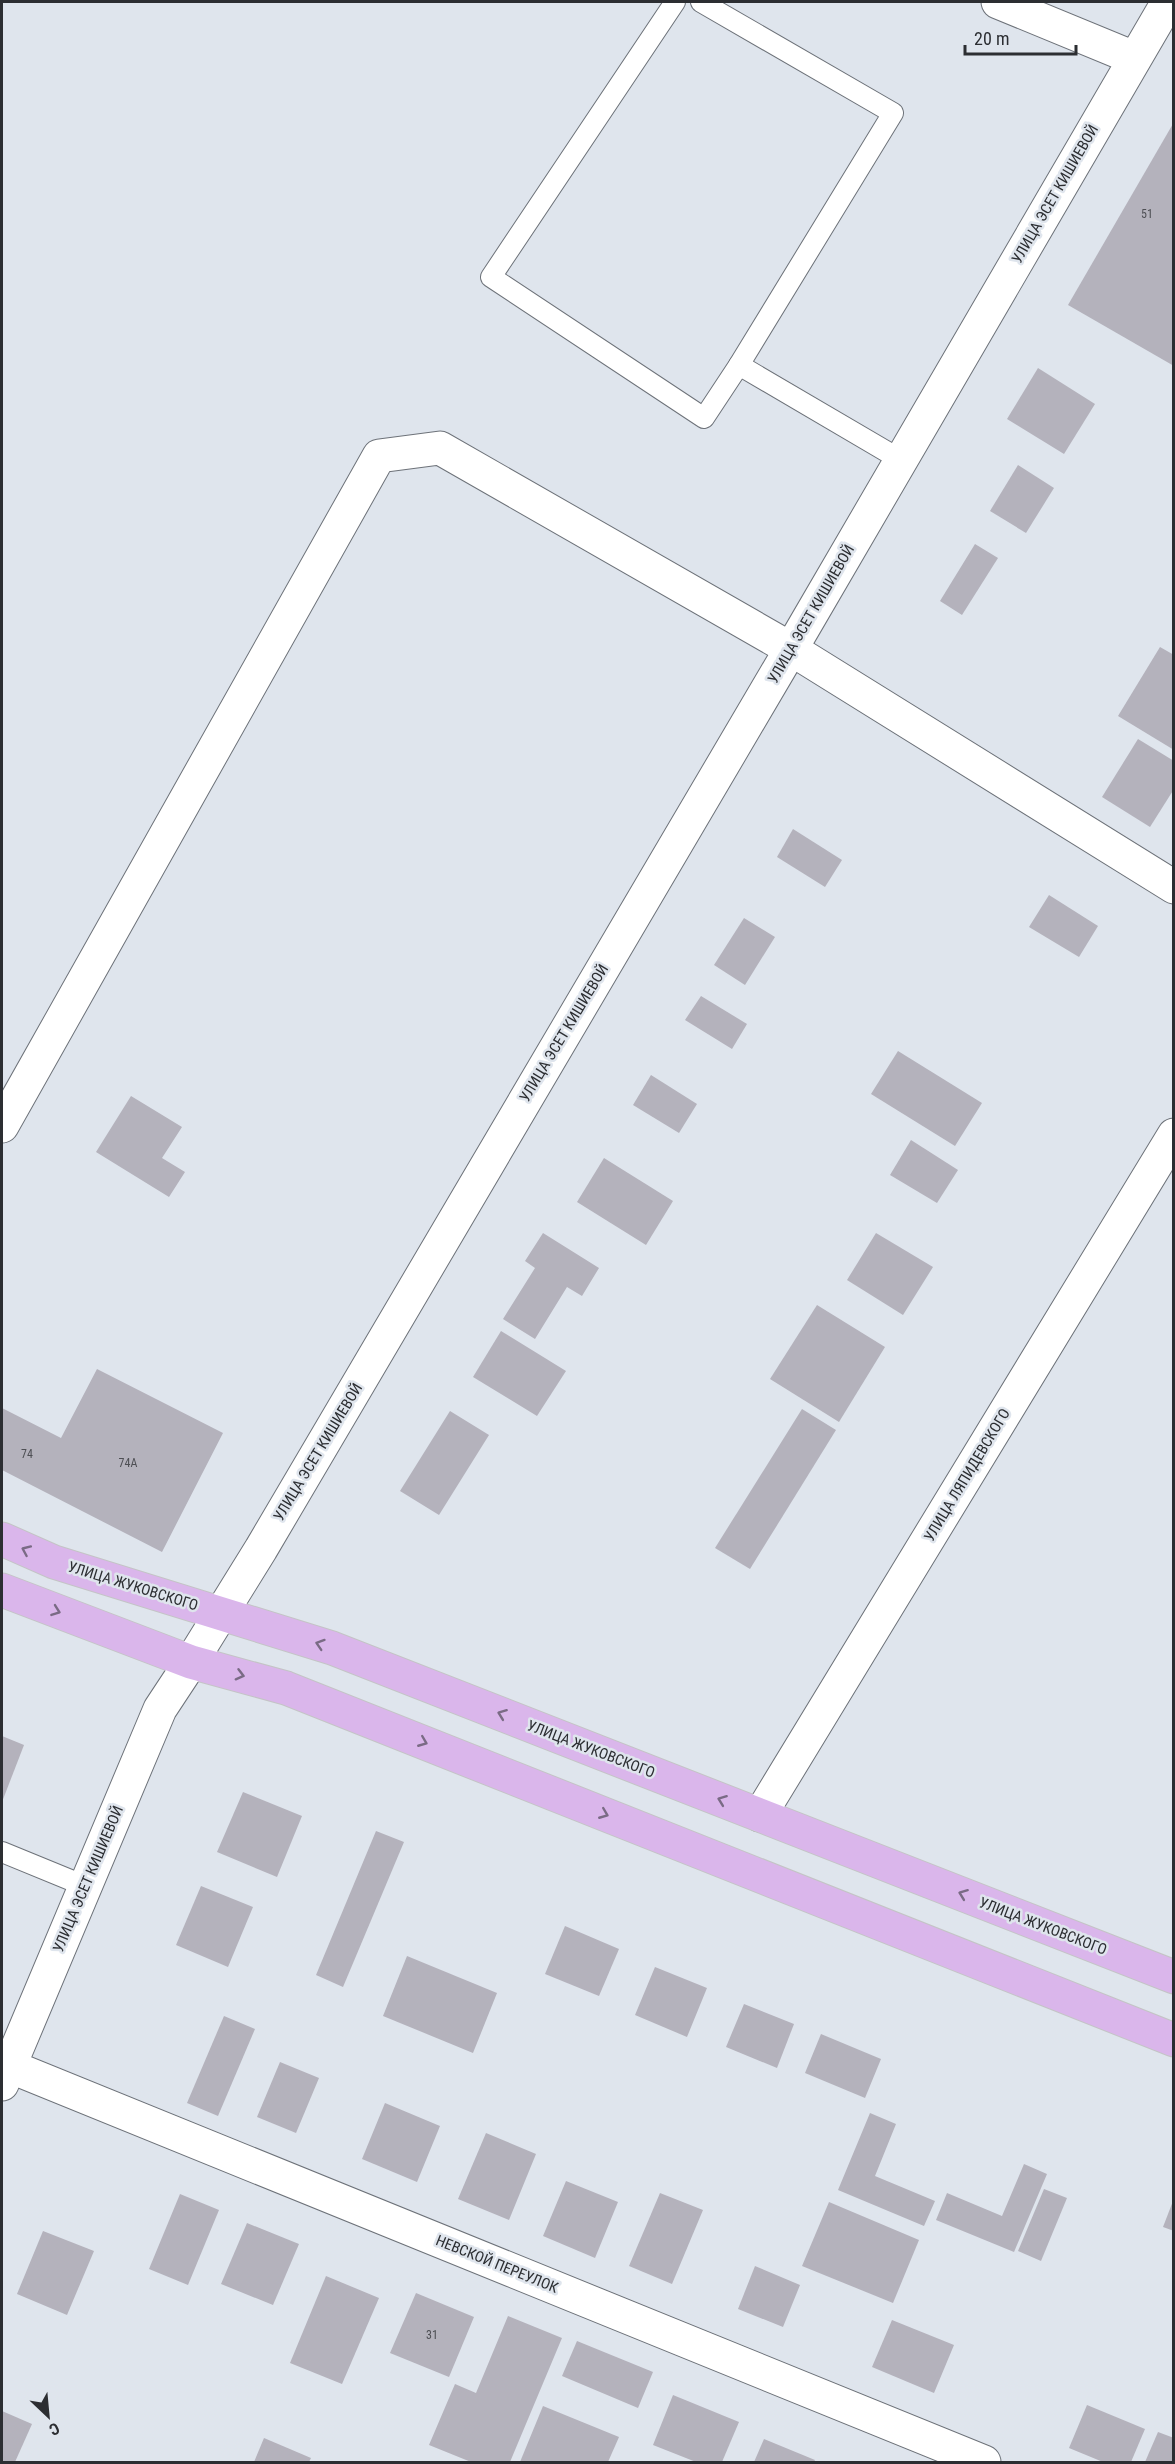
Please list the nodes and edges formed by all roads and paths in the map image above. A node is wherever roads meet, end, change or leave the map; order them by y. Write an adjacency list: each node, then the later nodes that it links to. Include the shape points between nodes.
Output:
1 (675, 2): 6 (lane, via 492,277 704,418)
2 (701, 2): 6 (lane, via 893,113)
3 (998, 2): 5 (street)
4 (1168, 2): 5 (street, УЛИЦА ЭСЕТ КИШИЕВОЙ)
5 (1134, 58): 7 (street, УЛИЦА ЭСЕТ КИШИЕВОЙ)
6 (739, 365): 7 (lane)
7 (901, 460): 8 (street, УЛИЦА ЭСЕТ КИШИЕВОЙ)
8 (790, 649): 9 (street); 10 (street, via 440,448 379,456); 14 (street, УЛИЦА ЭСЕТ КИШИЕВОЙ)
9 (1173, 886)
10 (2, 1126)
11 (1173, 1135): 16 (street, УЛИЦА ЛЯПИДЕВСКОГО)
12 (2, 1539): 14 (main road, УЛИЦА ЖУКОВСКОГО, one-way to 12, via 54,1562)
13 (2, 1590): 15 (main road, one-way to 15)
14 (222, 1613): 15 (street, УЛИЦА ЭСЕТ КИШИЕВОЙ); 16 (main road, УЛИЦА ЖУКОВСКОГО, one-way to 14, via 332,1648)
15 (191, 1662): 18 (street, УЛИЦА ЭСЕТ КИШИЕВОЙ, via 160,1709); 20 (main road, one-way to 20, via 286,1688)
16 (760, 1815): 19 (main road, УЛИЦА ЖУКОВСКОГО, one-way to 16)
17 (2, 1852): 18 (lane)
18 (85, 1886): 21 (street, УЛИЦА ЭСЕТ КИШИЕВОЙ)
19 (1173, 1977)
20 (1173, 2040)
21 (5, 2075): 22 (street, НЕВСКОЙ ПЕРЕУЛОК)
22 (984, 2463)

